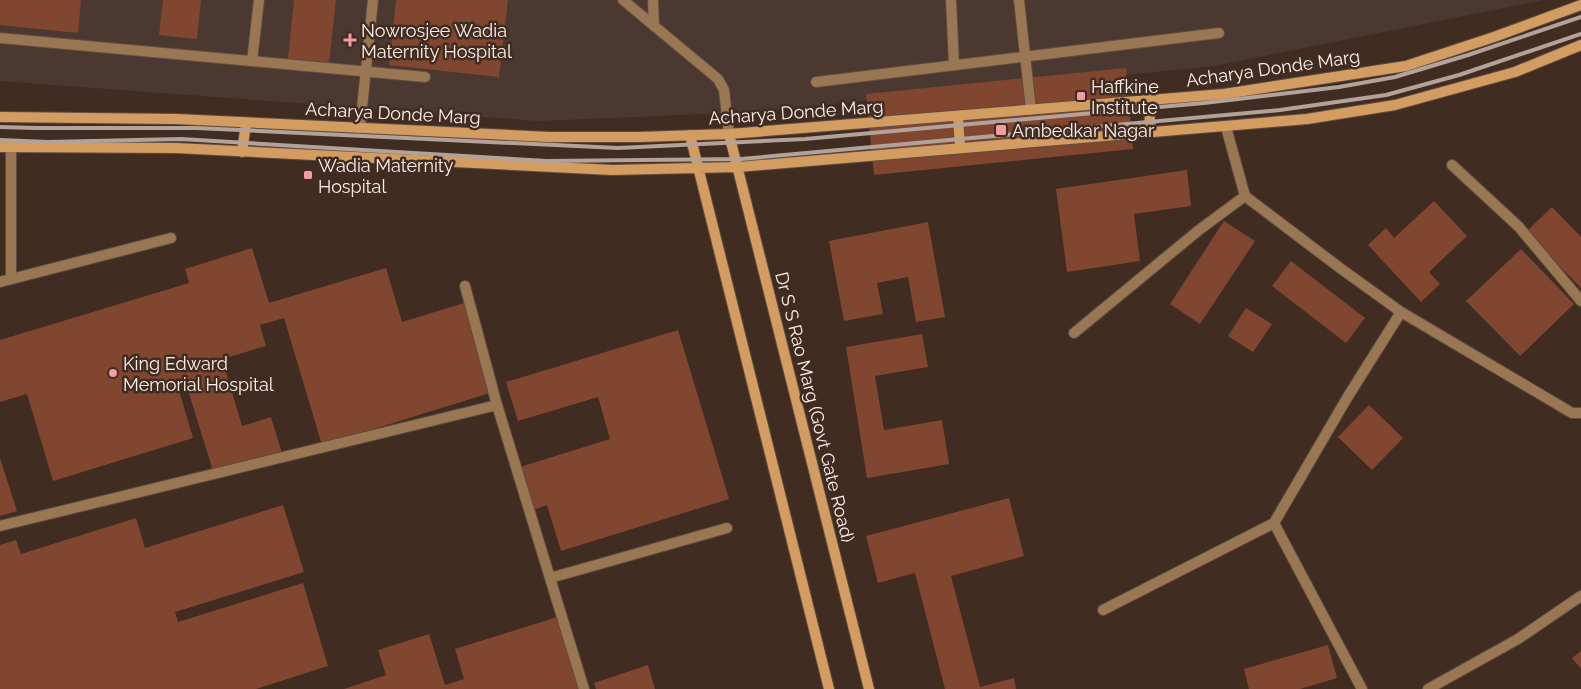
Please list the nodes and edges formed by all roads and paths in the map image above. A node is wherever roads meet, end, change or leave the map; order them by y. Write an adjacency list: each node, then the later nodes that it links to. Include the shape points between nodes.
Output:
1 (259, 0): 13 (street)
2 (373, 0): 15 (street)
3 (623, 0): 8 (street)
4 (653, 0): 8 (street)
5 (951, 0): 14 (street)
6 (1018, 0): 12 (street)
7 (1581, 5): 18 (main road, Acharya Donde Marg, via 1406,66 1224,94)
8 (654, 26): 26 (street, via 718,80 724,90)
9 (1218, 33): 12 (street)
10 (0, 38): 13 (street)
11 (1581, 45): 23 (main road, via 1514,72 1396,105)
12 (1025, 57): 14 (street); 19 (street)
13 (252, 61): 15 (street)
14 (954, 65): 17 (street)
15 (364, 72): 16 (street); 24 (street)
16 (425, 77)
17 (816, 82)
18 (1148, 100): 19 (main road, Acharya Donde Marg); 25 (main road)
19 (1031, 110): 20 (main road, Acharya Donde Marg)
20 (958, 116): 26 (main road, Acharya Donde Marg); 29 (main road)
21 (0, 118): 22 (main road, Acharya Donde Marg, via 176,119)
22 (246, 123): 24 (main road, Acharya Donde Marg); 30 (main road)
23 (1226, 127): 25 (main road); 34 (street)
24 (360, 128): 27 (main road, Acharya Donde Marg, via 549,137)
25 (1151, 132): 29 (main road)
26 (729, 134): 27 (main road, Acharya Donde Marg); 32 (main road, Dr S S Rao Marg (Govt Gate Road))
27 (690, 135): 33 (main road)
28 (5, 147): 30 (main road, via 176,148); 36 (street)
29 (960, 148): 32 (main road)
30 (242, 152): 33 (main road, via 612,170)
31 (1452, 165): 39 (street, via 1519,227)
32 (738, 167): 33 (main road); 52 (main road, Dr S S Rao Marg (Govt Gate Road))
33 (698, 168): 51 (main road)
34 (1245, 196): 40 (street); 41 (street)
35 (171, 238): 36 (street)
36 (11, 279): 37 (street)
37 (0, 282)
38 (464, 286): 42 (street)
39 (1581, 301)
40 (1401, 312): 43 (street, via 1572,412); 44 (street)
41 (1074, 333)
42 (497, 405): 45 (street); 47 (street)
43 (1581, 413)
44 (1274, 523): 49 (street); 53 (street)
45 (0, 526)
46 (728, 528): 47 (street)
47 (550, 578): 50 (street)
48 (1581, 596): 54 (street, via 1518,639)
49 (1102, 610)
50 (584, 689)
51 (829, 689)
52 (870, 689)
53 (1362, 689)
54 (1428, 689)

